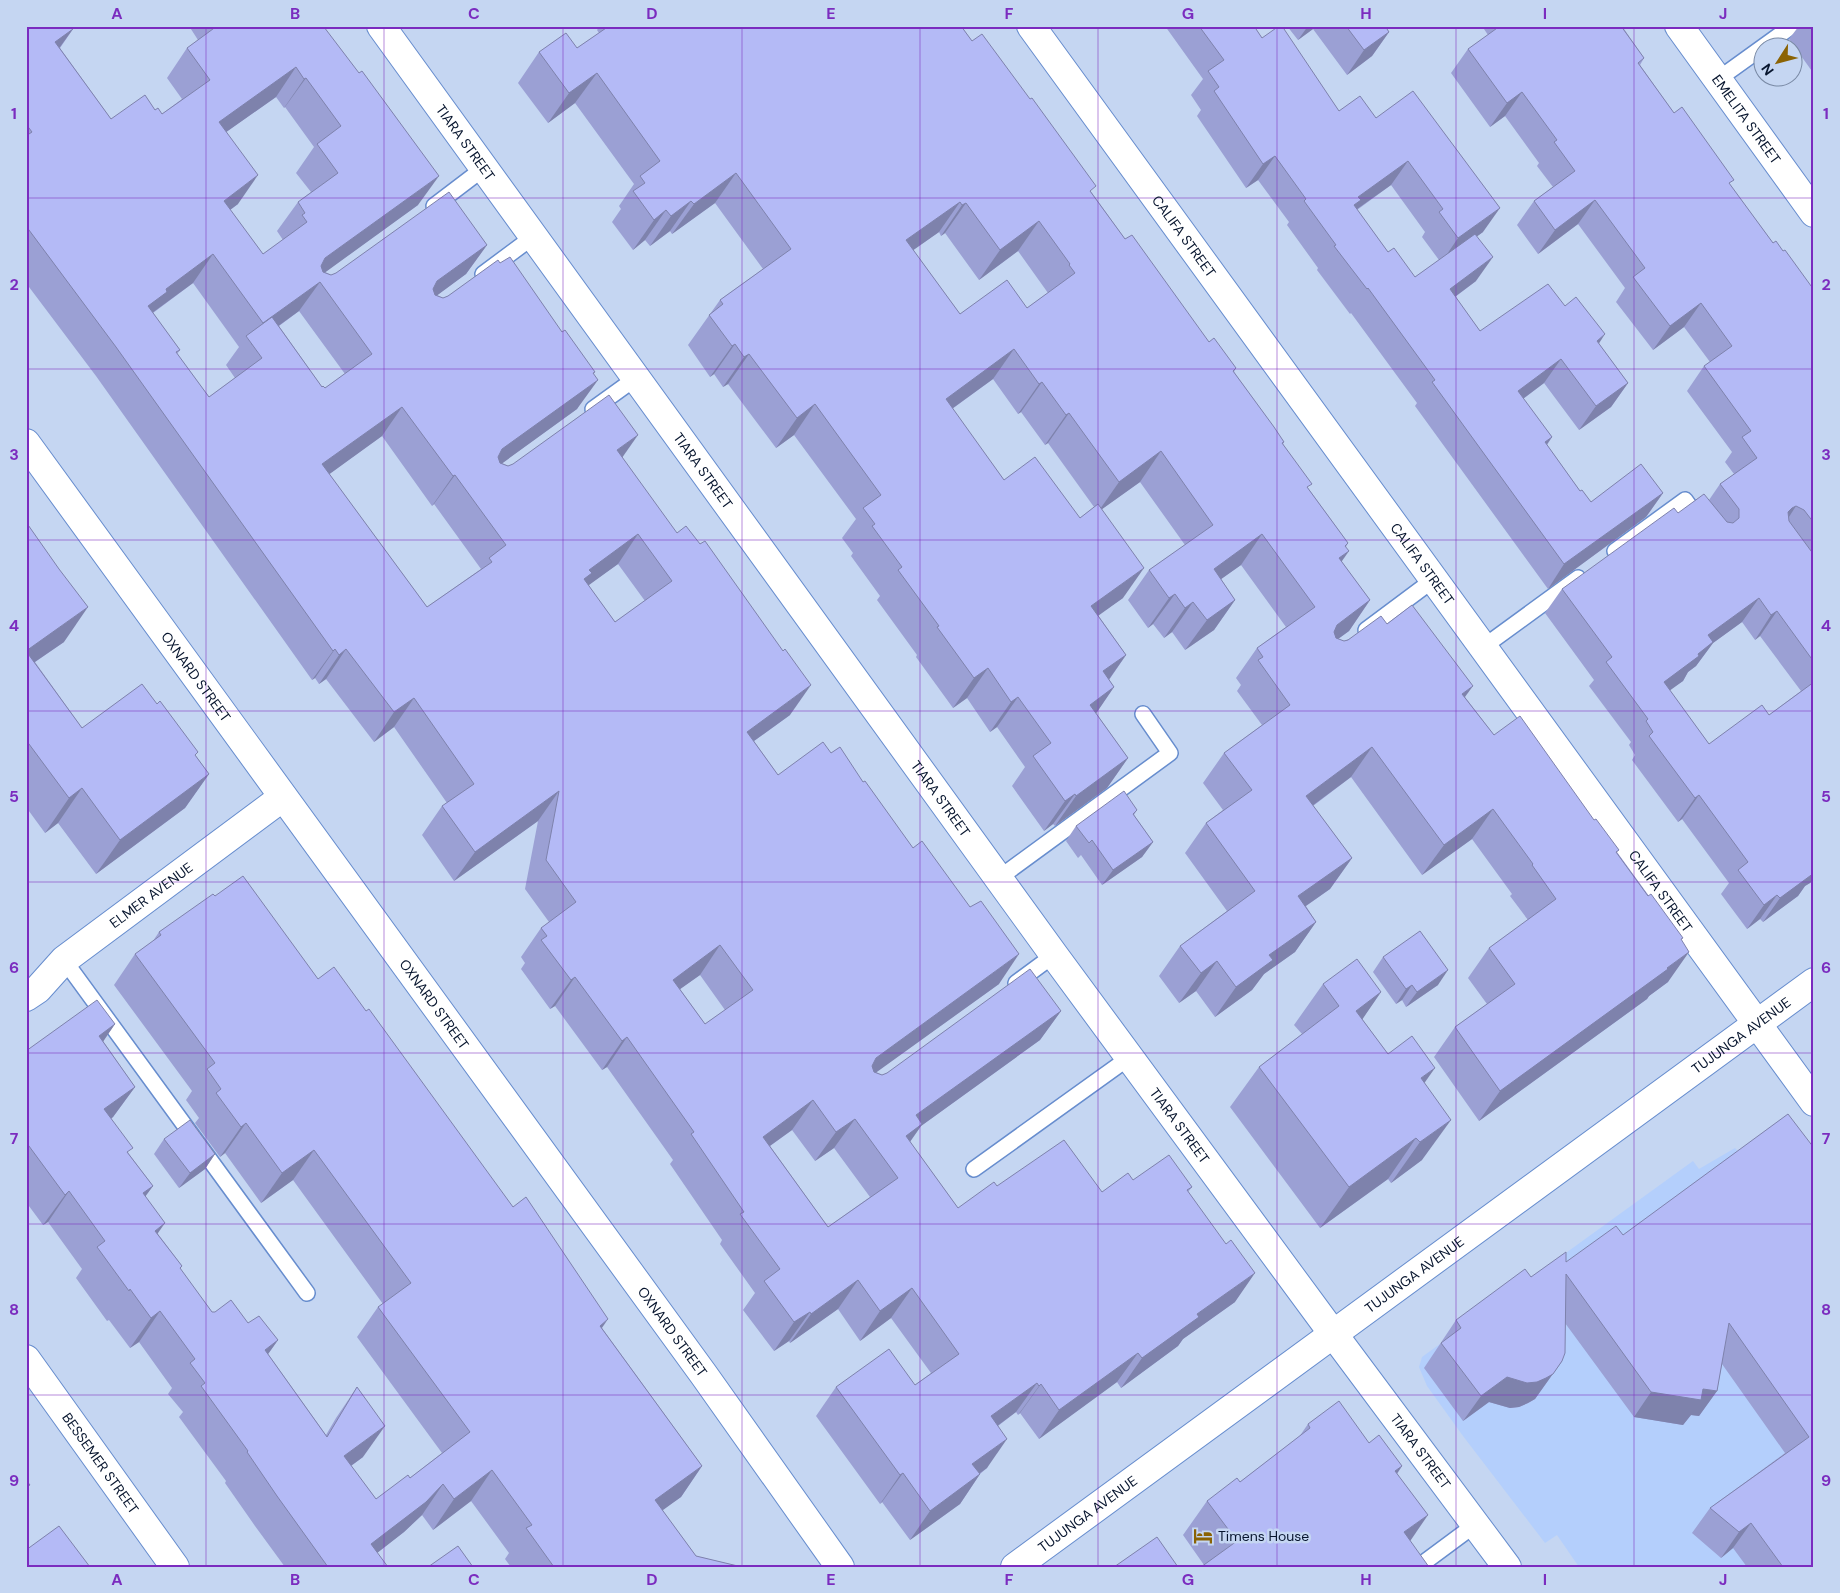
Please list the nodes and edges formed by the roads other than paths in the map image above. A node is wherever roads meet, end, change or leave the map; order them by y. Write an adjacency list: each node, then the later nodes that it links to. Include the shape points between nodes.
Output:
1 (381, 26): 6 (street, TIARA STREET)
2 (1031, 26): 17 (street, CALIFA STREET)
3 (1679, 26): 5 (street, EMELITA STREET)
4 (1792, 26): 5 (lane)
5 (1717, 80): 7 (street, EMELITA STREET)
6 (484, 168): 8 (lane); 9 (street, TIARA STREET)
7 (1814, 213)
8 (423, 214)
9 (534, 236): 10 (lane); 11 (street, TIARA STREET)
10 (470, 283)
11 (636, 378): 12 (lane); 22 (street, TIARA STREET)
12 (579, 420)
13 (26, 443): 21 (street, OXNARD STREET)
14 (1708, 530): 15 (lane, via 1685,500)
15 (1607, 557)
16 (1592, 568): 19 (lane)
17 (1433, 580): 18 (lane); 19 (street, CALIFA STREET)
18 (1354, 639)
19 (1482, 648): 28 (street, CALIFA STREET)
20 (1143, 714): 22 (lane, via 1170,753)
21 (283, 797): 24 (street, ELMER AVENUE); 37 (street, OXNARD STREET)
22 (999, 878): 23 (street, TIARA STREET)
23 (1054, 955): 26 (lane); 29 (street, TIARA STREET)
24 (64, 960): 27 (street, ELMER AVENUE, via 38,989); 32 (lane)
25 (1814, 982): 28 (street, TUJUNGA AVENUE)
26 (1007, 990)
27 (26, 997)
28 (1756, 1023): 30 (street, CALIFA STREET); 33 (street, TUJUNGA AVENUE)
29 (1130, 1057): 31 (lane); 33 (street, TIARA STREET)
30 (1814, 1102)
31 (974, 1169)
32 (306, 1293)
33 (1334, 1335): 35 (street, TIARA STREET); 38 (street, TUJUNGA AVENUE)
34 (26, 1359): 36 (street, BESSEMER STREET)
35 (1476, 1524): 39 (lane); 40 (street, TIARA STREET)
36 (175, 1567)
37 (840, 1567)
38 (1016, 1567)
39 (1418, 1567)
40 (1508, 1567)

